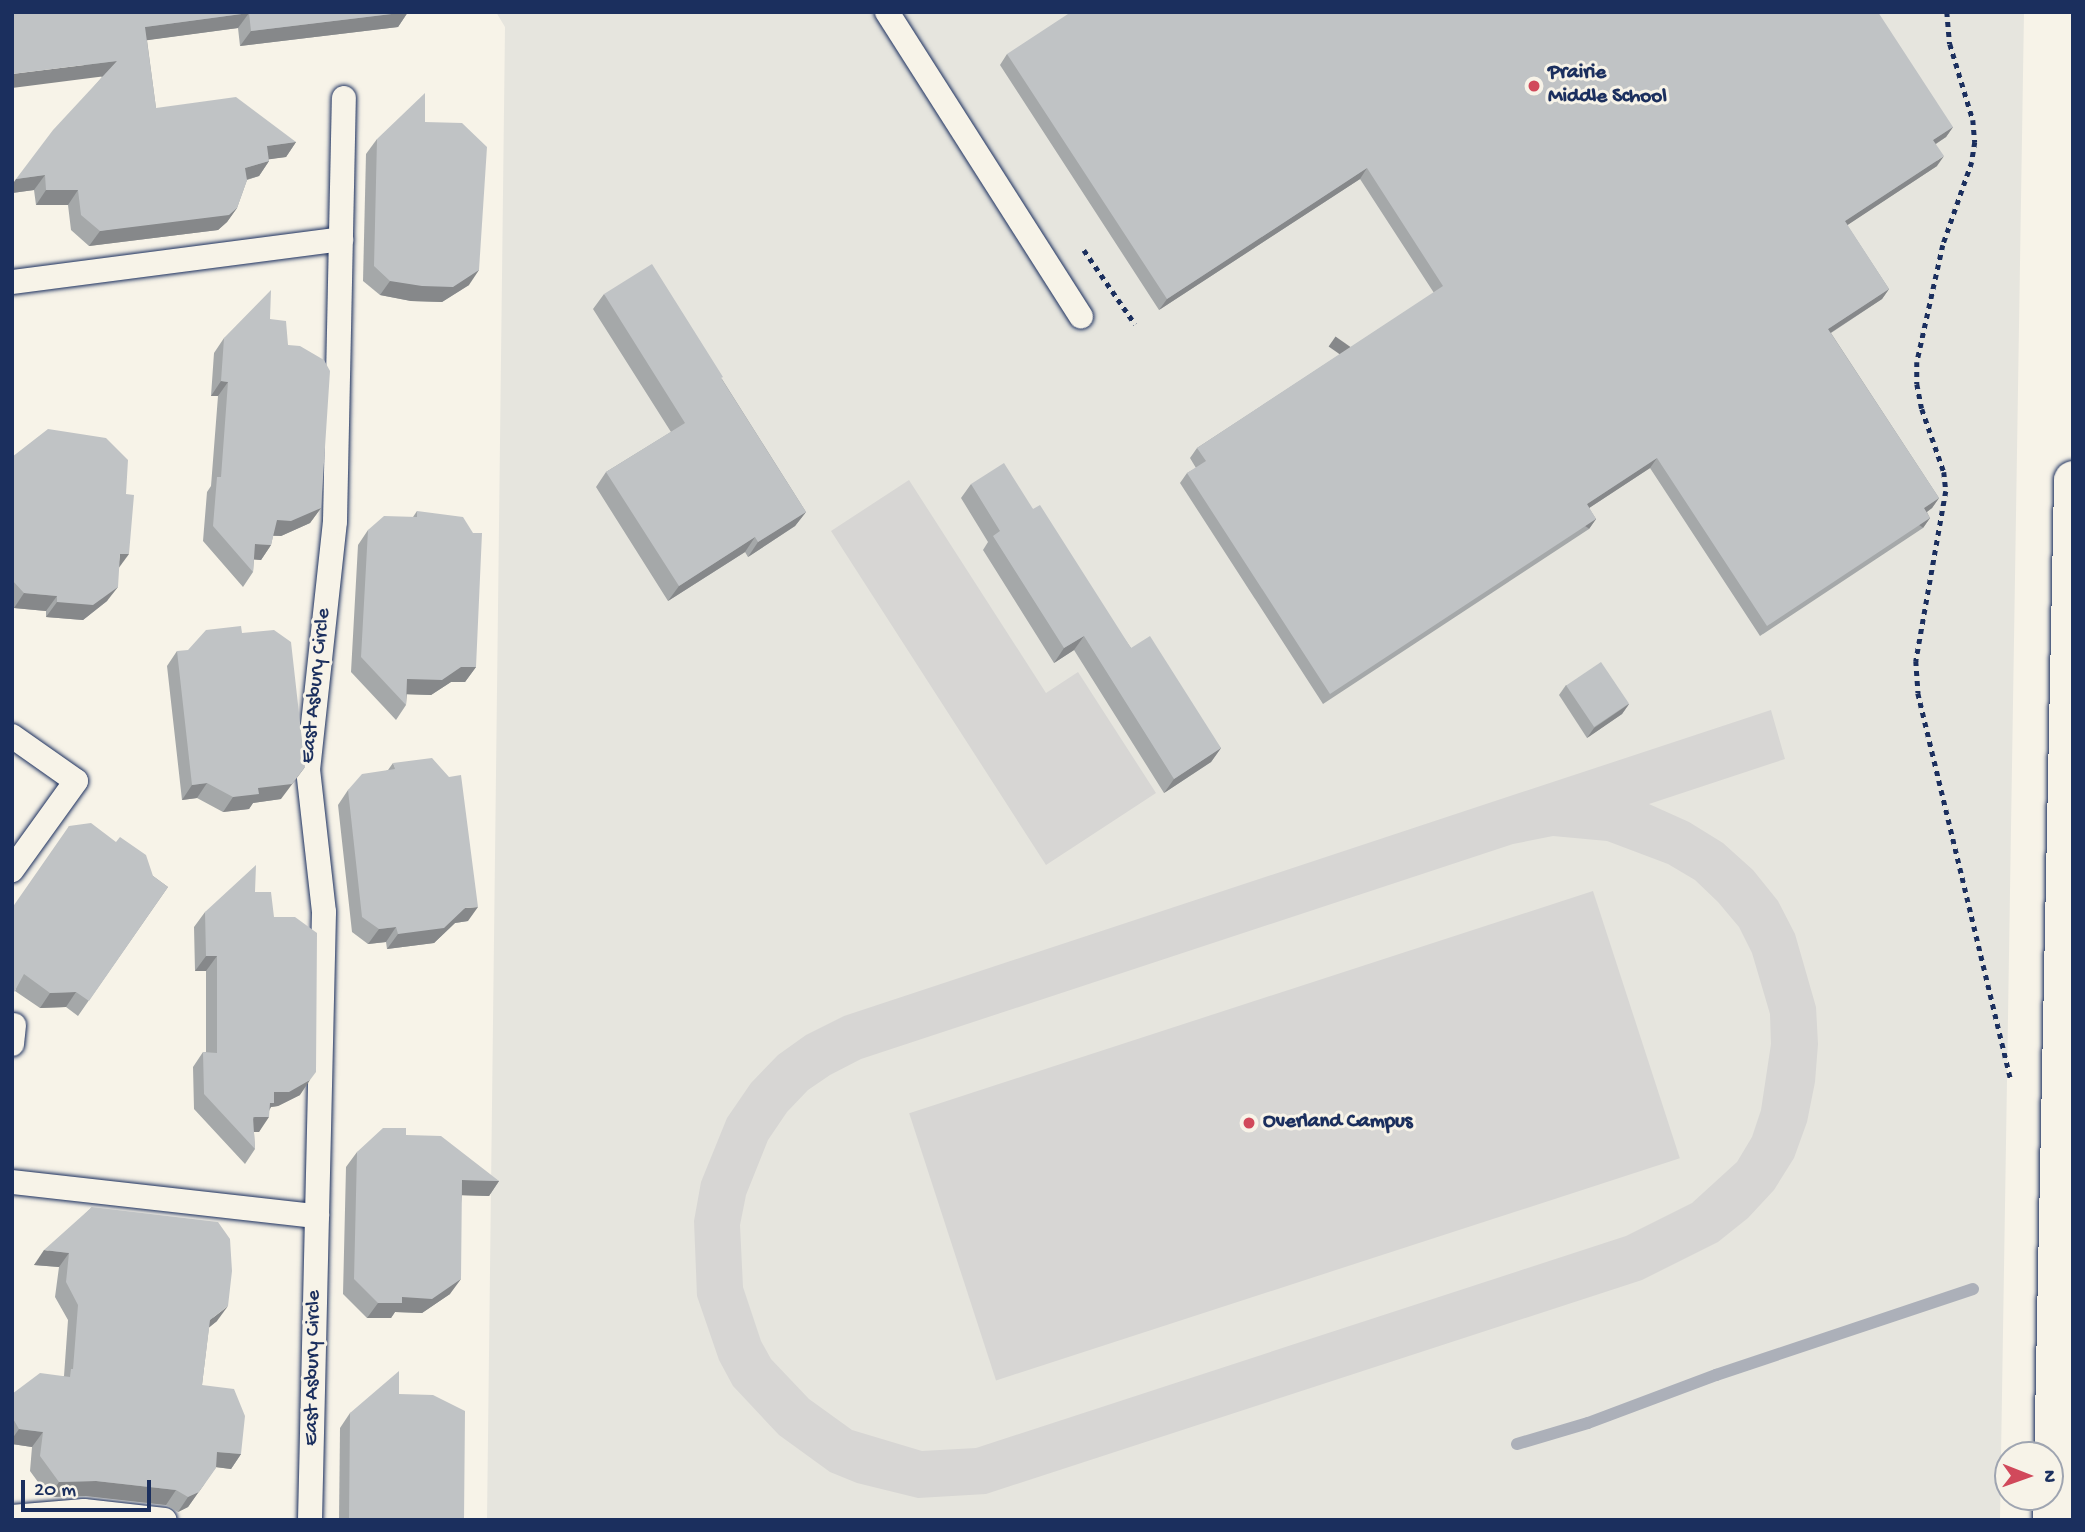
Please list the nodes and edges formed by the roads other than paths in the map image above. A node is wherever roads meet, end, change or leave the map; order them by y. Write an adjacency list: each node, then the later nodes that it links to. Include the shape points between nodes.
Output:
1 (887, 12): 5 (lane)
2 (344, 98): 3 (lane, East Asbury Circle)
3 (341, 240): 4 (lane); 10 (lane, East Asbury Circle, via 335,521 308,770 324,912)
4 (12, 282)
5 (1081, 316)
6 (2073, 480): 14 (street)
7 (12, 736): 8 (lane, via 76,781)
8 (12, 870)
9 (12, 1182): 10 (lane)
10 (317, 1216): 13 (lane, East Asbury Circle)
11 (12, 1517): 12 (lane, via 84,1511)
12 (164, 1520)
13 (310, 1520)
14 (2052, 1520)

